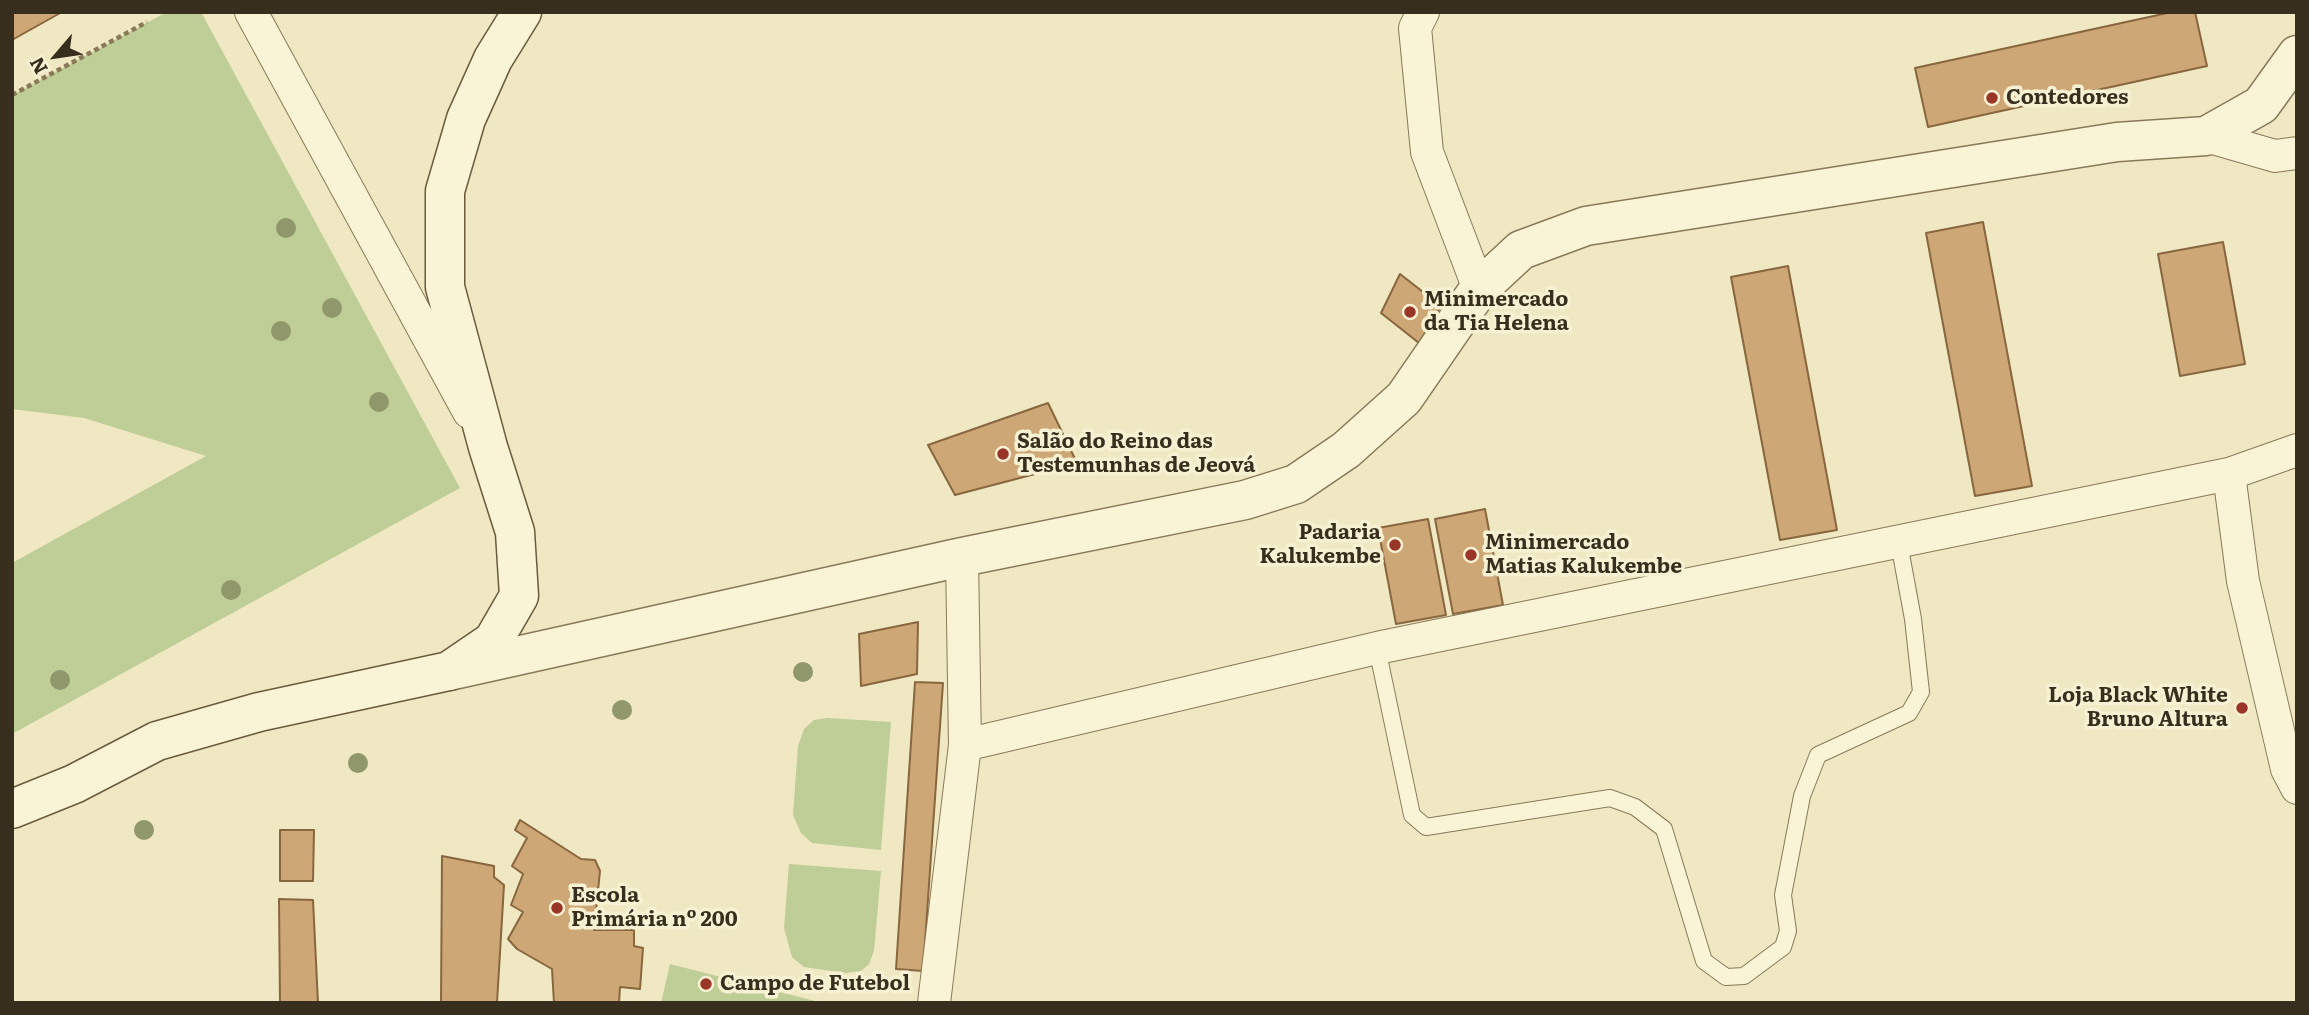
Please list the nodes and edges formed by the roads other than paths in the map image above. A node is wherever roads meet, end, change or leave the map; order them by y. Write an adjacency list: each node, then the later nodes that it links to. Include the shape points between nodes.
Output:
1 (251, 12): 8 (street)
2 (522, 12): 8 (street, via 493,59 466,119 445,191 445,287)
3 (1423, 12): 7 (street, via 1415,28 1427,152)
4 (2297, 55): 5 (street, via 2261,105)
5 (2206, 136): 6 (street, via 2275,156); 7 (street, via 2117,142 1586,226 1521,250)
6 (2297, 153)
7 (1479, 289): 12 (street, via 1404,398 1346,450 1296,484 1245,500)
8 (488, 447): 14 (street, via 515,532 519,596 493,641)
9 (2297, 450): 10 (street)
10 (2229, 474): 11 (street); 16 (street, via 2243,582 2287,769)
11 (1899, 543): 13 (street); 13 (lane, via 1921,692 1909,713 1818,755 1801,796 1787,870 1783,895 1788,931 1783,947 1744,976 1726,977 1704,961 1664,829 1635,807 1610,799 1426,827 1412,815)
12 (962, 557): 14 (street); 15 (street)
13 (1377, 648): 15 (street)
14 (449, 671): 17 (street, via 259,712 157,741 74,784)
15 (965, 745): 18 (street)
16 (2297, 788)
17 (12, 809)
18 (934, 1003)

